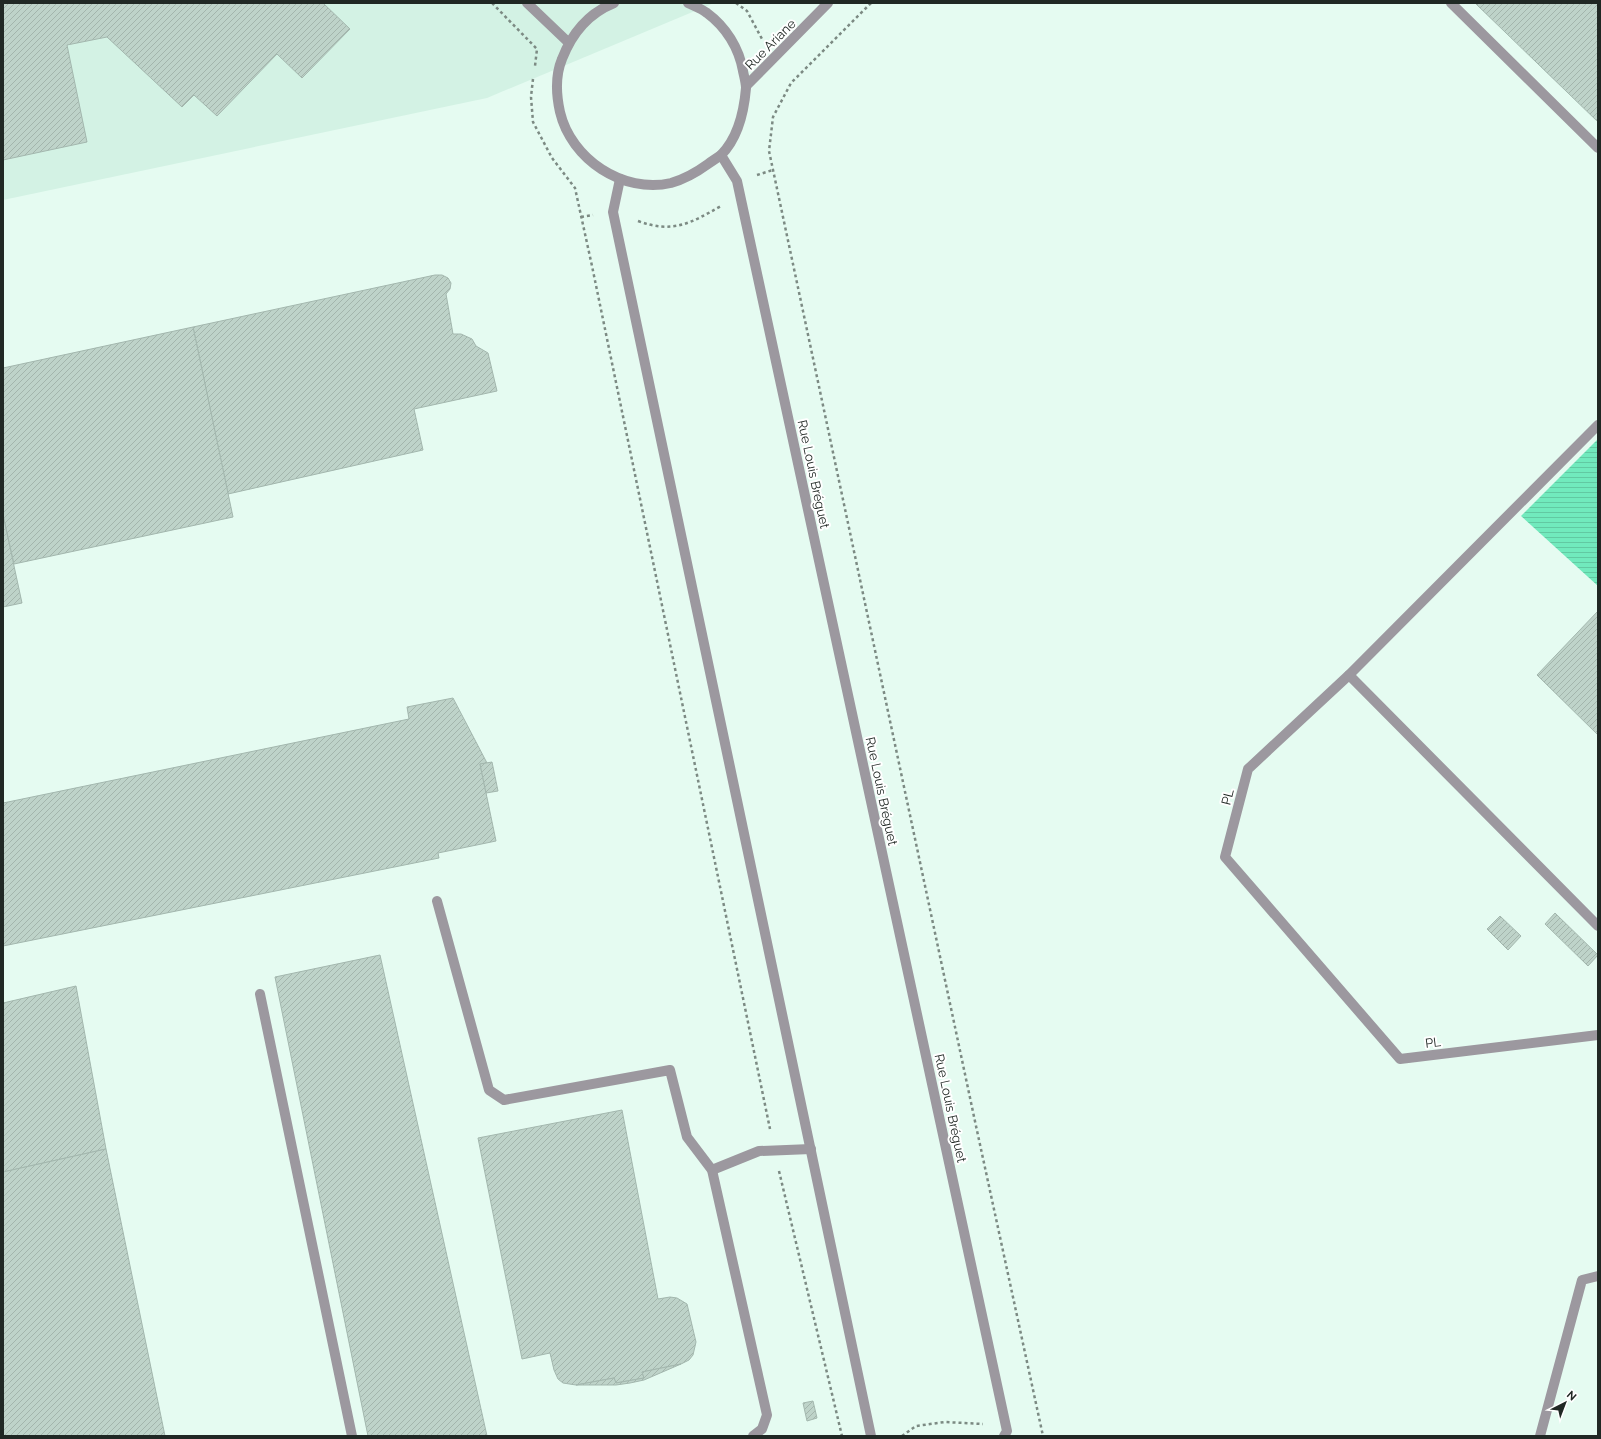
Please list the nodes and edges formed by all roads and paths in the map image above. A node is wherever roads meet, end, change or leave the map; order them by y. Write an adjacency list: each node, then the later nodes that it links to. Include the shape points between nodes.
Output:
1 (492, 3): 10 (path, via 537,49)
2 (527, 3): 9 (street)
3 (614, 3): 8 (street)
4 (688, 3): 12 (street, via 707,13 727,33 741,58)
5 (828, 3): 12 (street, Rue Ariane)
6 (871, 3): 15 (path, via 791,83 773,117 769,151)
7 (1452, 3): 13 (street)
8 (600, 5): 9 (street)
9 (569, 43): 16 (street, via 558,68 556,96 562,123 576,147 596,166)
10 (535, 70)
11 (534, 77): 19 (path, via 531,97 533,122 552,158 575,188)
12 (746, 86): 14 (street, via 743,113 732,139)
13 (1598, 148)
14 (721, 155): 16 (street, via 694,174 670,183 645,184); 17 (street, Rue Louis Bréguet)
15 (773, 170): 17 (path); 37 (path)
16 (620, 179): 18 (street)
17 (737, 181): 18 (path, via 723,205 692,222 671,227 647,224); 30 (street, Rue Louis Bréguet)
18 (613, 212): 19 (path); 26 (street)
19 (581, 217): 27 (path)
20 (1598, 425): 21 (street)
21 (1349, 675): 23 (street); 25 (street, PL, via 1248,769 1225,857 1400,1059)
22 (437, 901): 28 (street, via 489,1090 504,1100 670,1070 687,1137)
23 (1598, 926)
24 (260, 994): 31 (street)
25 (1598, 1035)
26 (811, 1149): 27 (street); 34 (street)
27 (774, 1151): 28 (street, via 759,1151); 33 (path)
28 (712, 1170): 32 (street, via 767,1415 762,1429)
29 (1598, 1276): 38 (street, via 1582,1280)
30 (1006, 1425): 35 (path, via 945,1422 916,1426); 36 (street, Rue Louis Bréguet)
31 (352, 1436)
32 (753, 1436)
33 (842, 1436)
34 (871, 1436)
35 (902, 1436)
36 (1004, 1436)
37 (1043, 1436)
38 (1540, 1436)

